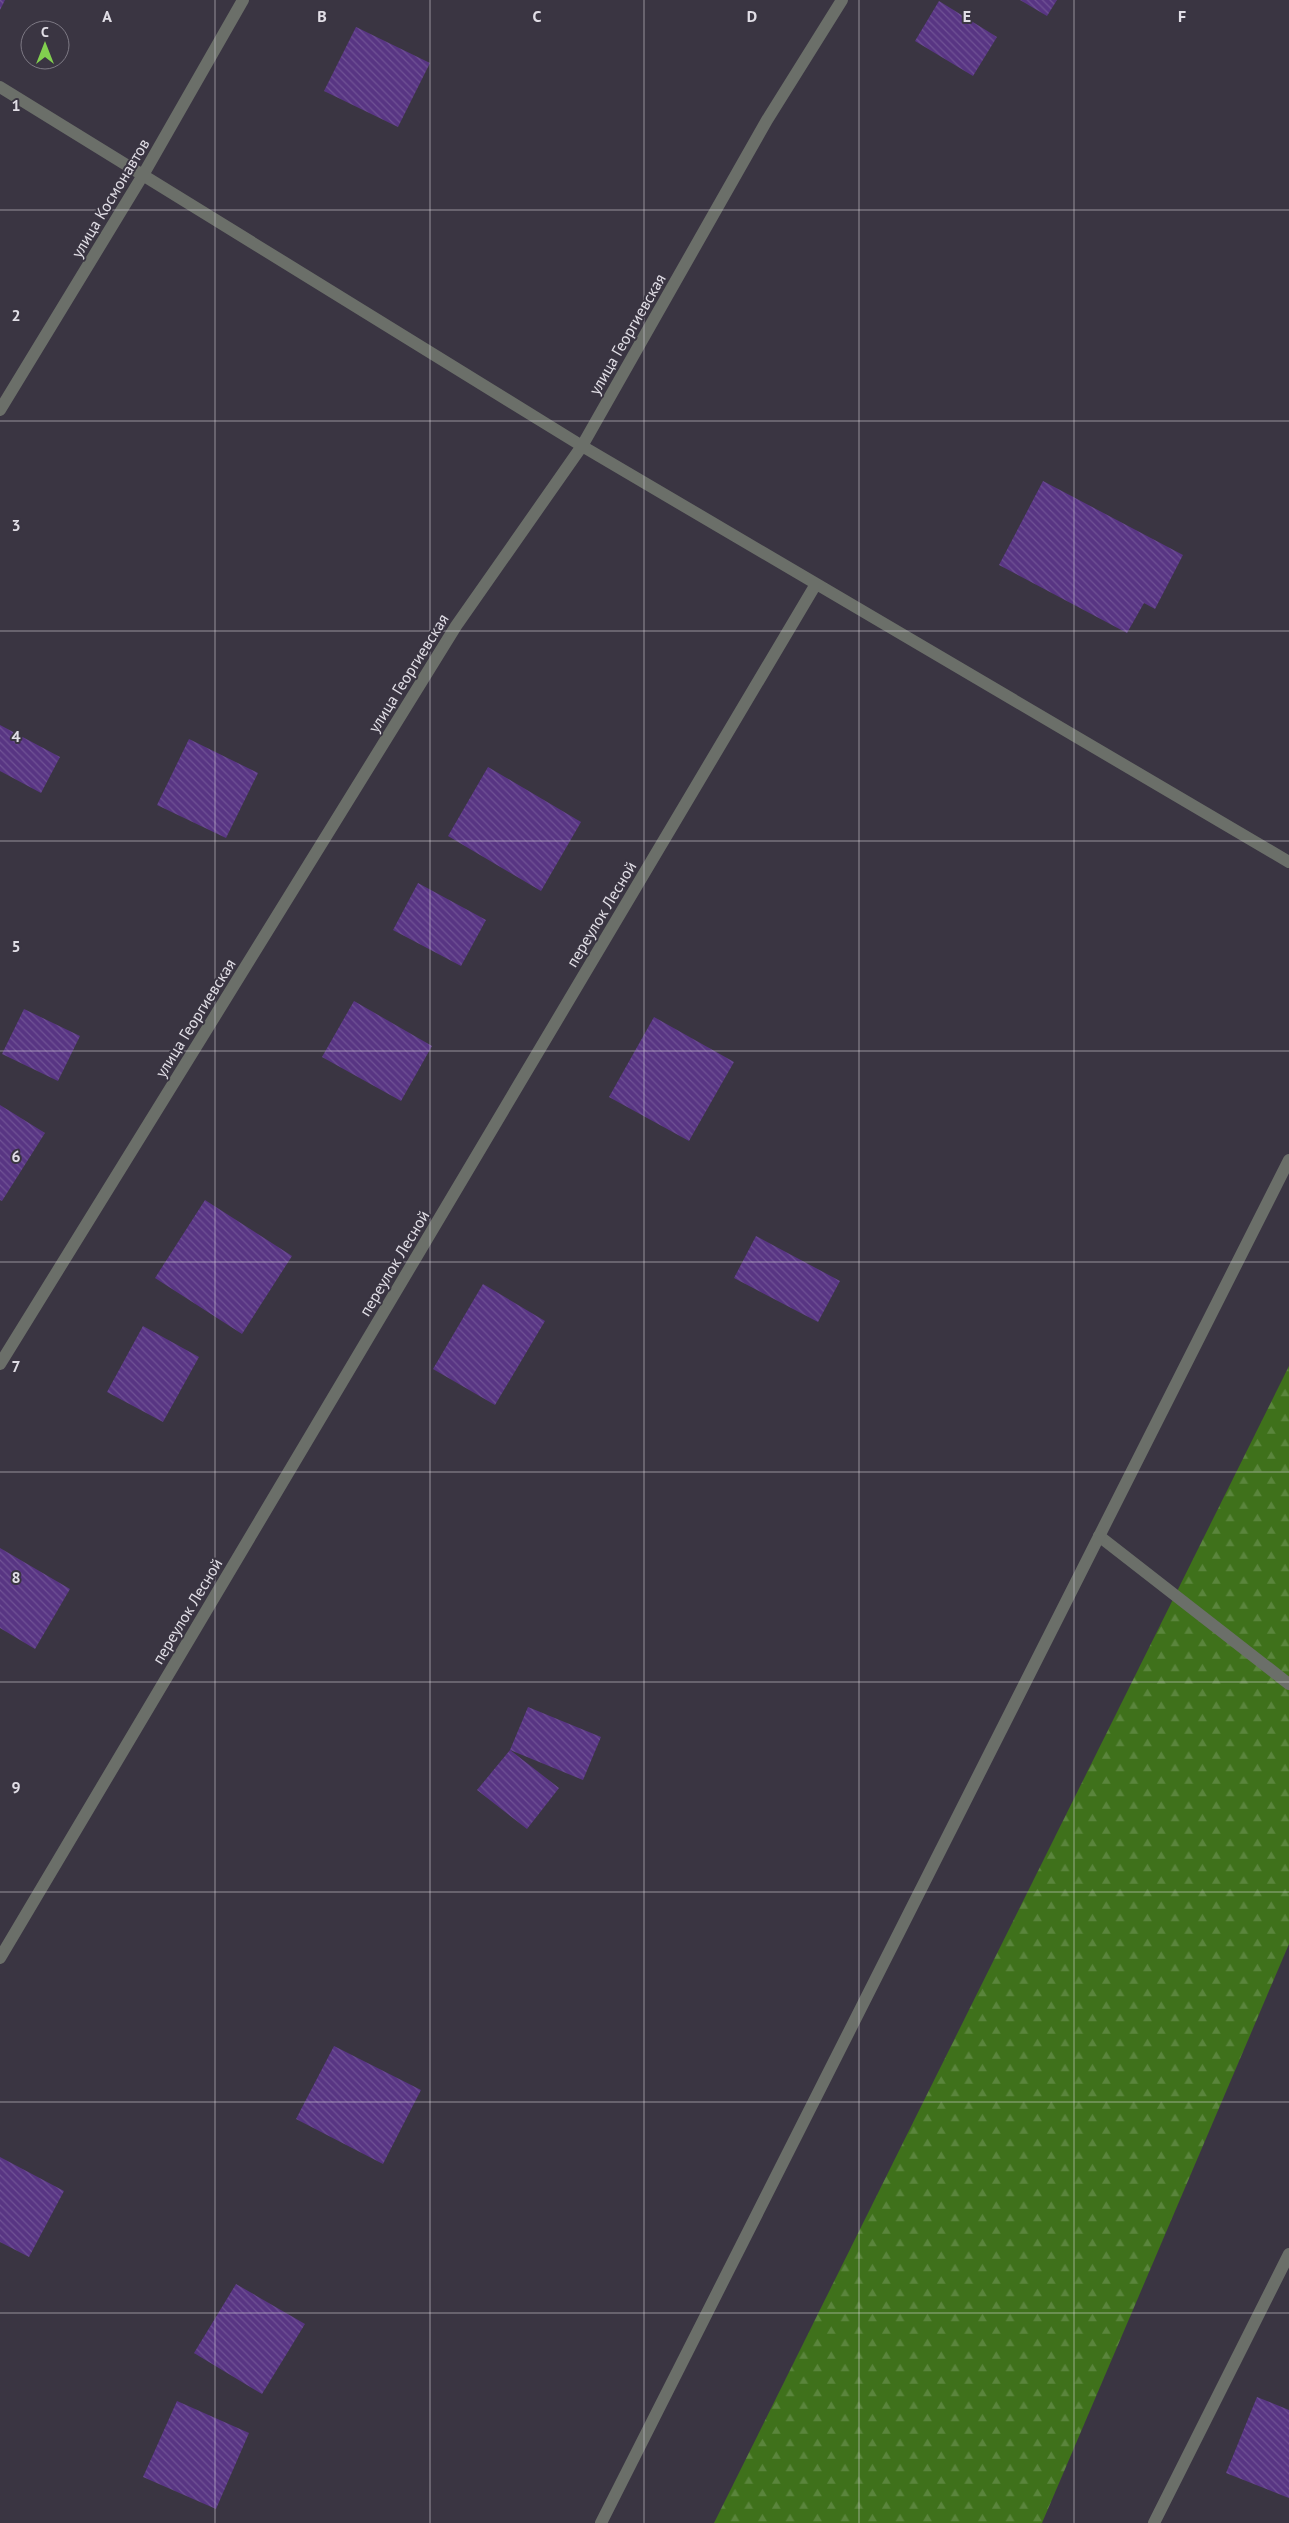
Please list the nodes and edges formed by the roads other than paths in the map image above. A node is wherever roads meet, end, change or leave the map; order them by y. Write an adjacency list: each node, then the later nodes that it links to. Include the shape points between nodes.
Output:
1 (243, 0): 4 (street, улица Космонавтов)
2 (842, 0): 6 (street, улица Георгиевская, via 767,120)
3 (0, 87): 4 (street)
4 (143, 175): 5 (street, улица Космонавтов); 6 (street)
5 (0, 410)
6 (582, 446): 7 (street); 10 (street, улица Георгиевская, via 456,626)
7 (816, 584): 8 (street); 13 (street, переулок Лесной)
8 (1289, 862)
9 (1289, 1160): 11 (street)
10 (0, 1364)
11 (1099, 1536): 12 (street); 15 (street)
12 (1289, 1684)
13 (0, 1958)
14 (1289, 2254): 16 (street)
15 (601, 2523)
16 (1154, 2523)

